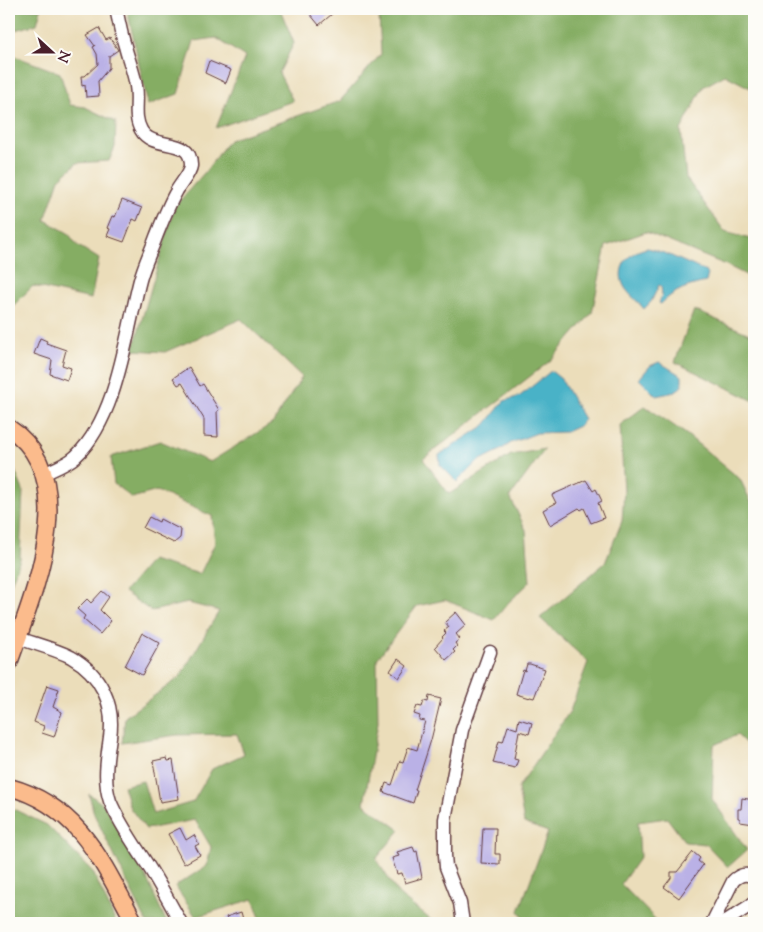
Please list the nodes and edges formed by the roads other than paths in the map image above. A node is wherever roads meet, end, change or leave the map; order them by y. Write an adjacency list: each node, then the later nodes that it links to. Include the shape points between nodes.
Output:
1 (116, 9): 3 (street, via 136,86 139,128 154,142 180,146 189,156 191,167 174,196 141,278 119,374 100,420 85,446 74,457)
2 (9, 428): 3 (main road, via 33,452)
3 (43, 474): 4 (main road, via 48,512 47,538)
4 (18, 638): 6 (main road); 11 (street, via 70,657 97,679 106,694 112,721 106,768 110,800)
5 (490, 652): 12 (street, via 462,730 445,819 446,867)
6 (9, 663)
7 (9, 787): 10 (main road, via 52,807 72,822 98,854)
8 (754, 878): 13 (street, via 745,874 733,881)
9 (754, 903): 14 (street)
10 (135, 923)
11 (181, 923)
12 (464, 923)
13 (712, 923)
14 (723, 923)

